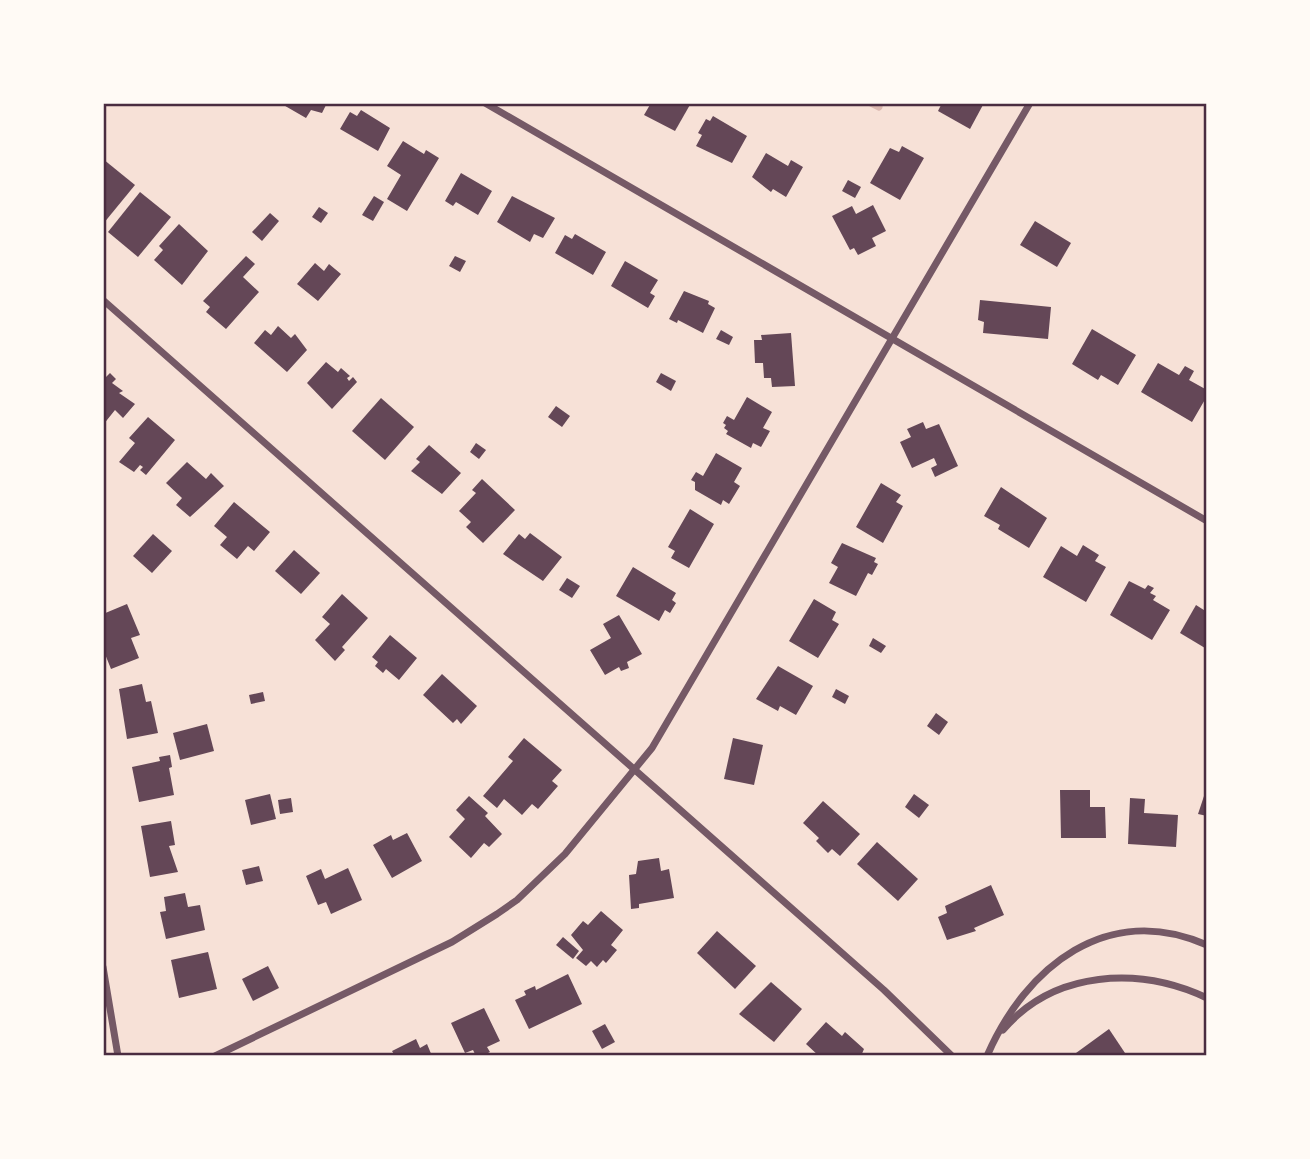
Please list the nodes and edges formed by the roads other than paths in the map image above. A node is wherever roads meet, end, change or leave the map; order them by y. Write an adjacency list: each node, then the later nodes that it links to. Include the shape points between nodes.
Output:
1 (485, 103): 4 (street)
2 (1030, 103): 4 (street)
3 (103, 300): 6 (street)
4 (891, 337): 5 (street); 6 (street)
5 (1207, 521)
6 (635, 770): 12 (street, via 565,854 517,900 477,929); 13 (street)
7 (1207, 945): 10 (street, via 1158,929 1131,930 1084,946 1061,958 1019,997)
8 (103, 967): 11 (street)
9 (1207, 998): 10 (street, via 1148,979 1093,979 1035,1001)
10 (995, 1038): 14 (street)
11 (118, 1056)
12 (215, 1056)
13 (952, 1056)
14 (987, 1056)

